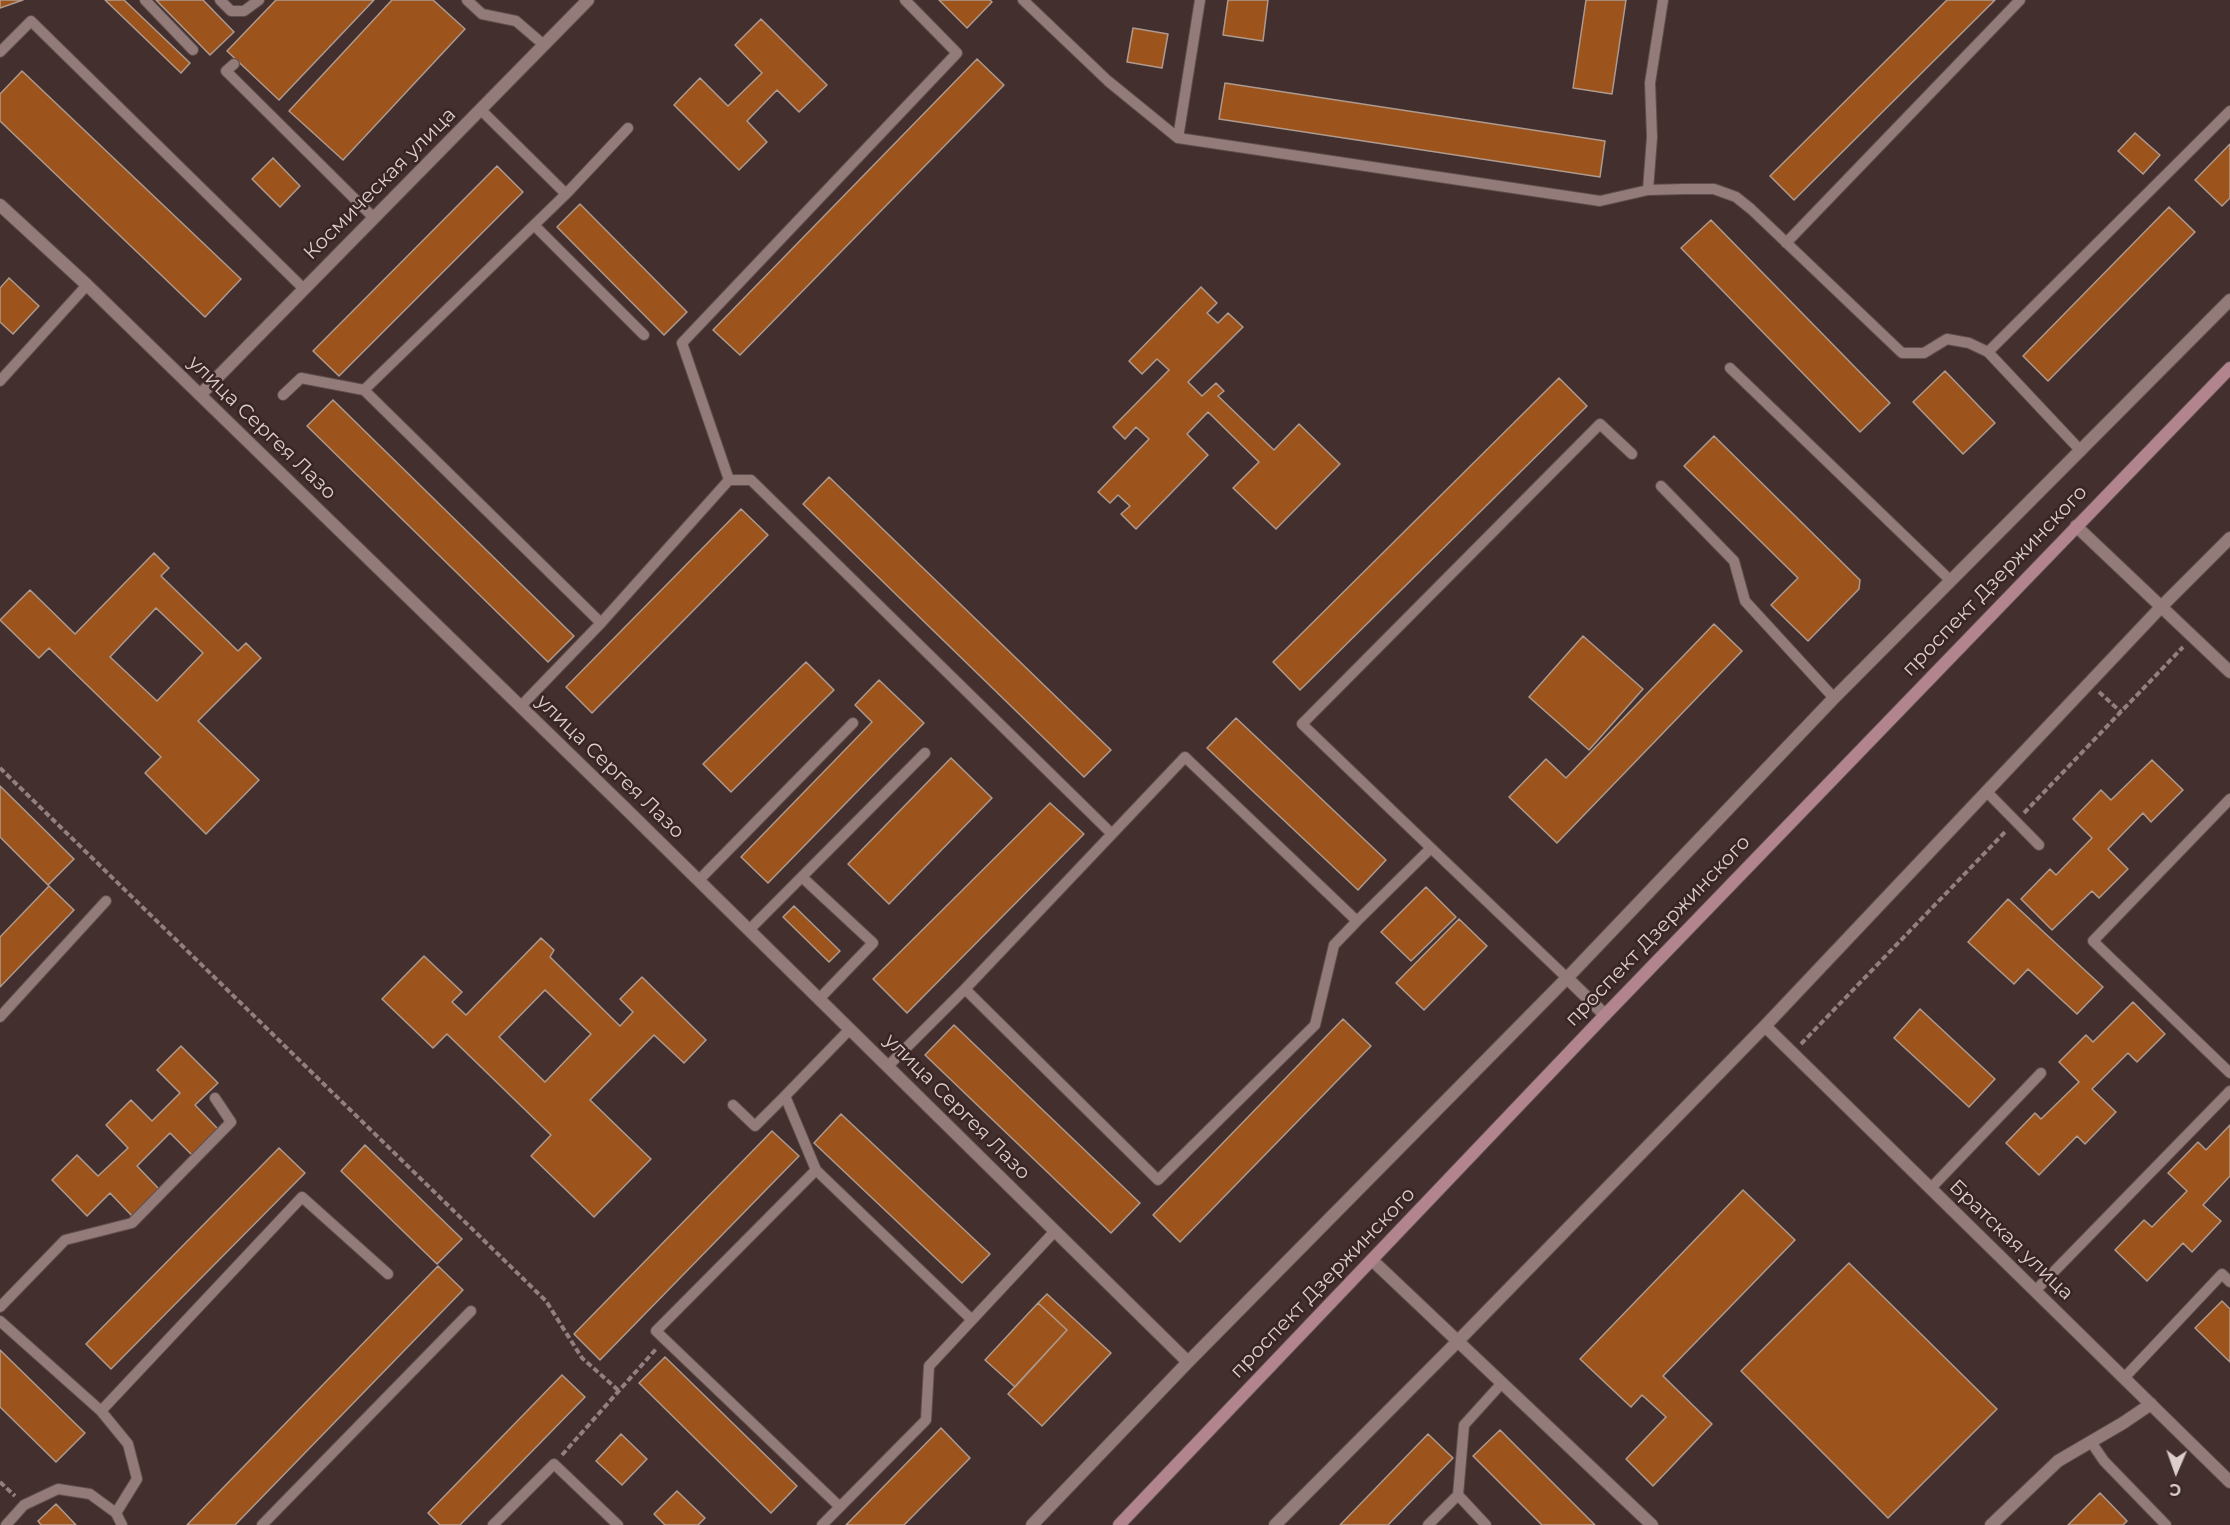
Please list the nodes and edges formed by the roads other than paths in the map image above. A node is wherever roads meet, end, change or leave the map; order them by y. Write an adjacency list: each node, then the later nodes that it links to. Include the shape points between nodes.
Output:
1 (145, 0): 12 (lane)
2 (220, 0): 3 (lane, via 231,11 244,11)
3 (259, 0)
4 (466, 0): 11 (lane, via 482,14 516,21)
5 (588, 0): 11 (street, Космическая улица)
6 (905, 0): 38 (lane, via 957,53 681,343)
7 (1023, 0): 18 (lane, via 1108,81)
8 (1200, 0): 18 (lane)
9 (1663, 0): 19 (lane, via 1650,83 1652,137)
10 (2020, 0): 24 (lane)
11 (544, 45): 15 (street, Космическая улица)
12 (193, 50)
13 (0, 52): 26 (lane, via 31,21)
14 (234, 64): 22 (lane, via 226,71)
15 (480, 110): 20 (lane); 22 (street, Космическая улица)
16 (2230, 111): 29 (lane)
17 (628, 128): 20 (lane)
18 (1178, 138): 19 (lane, via 1600,201)
19 (1648, 190): 24 (lane, via 1714,189 1736,197)
20 (566, 194): 23 (lane)
21 (0, 205): 25 (street, улица Сергея Лазо)
22 (374, 218): 26 (street, Космическая улица)
23 (534, 225): 28 (lane); 33 (lane)
24 (1786, 243): 29 (lane, via 1902,353 1924,353 1947,339 1970,343)
25 (87, 285): 32 (lane); 34 (street, улица Сергея Лазо)
26 (304, 289): 34 (street, Космическая улица)
27 (2230, 300): 36 (street)
28 (644, 335)
29 (1988, 352): 36 (lane)
30 (1730, 368): 42 (lane)
31 (2230, 368): 40 (main road, проспект Дзержинского)
32 (0, 381)
33 (364, 390): 35 (lane, via 301,378); 44 (lane)
34 (200, 395): 47 (street, улица Сергея Лазо)
35 (283, 395)
36 (2080, 451): 42 (street)
37 (1632, 454): 54 (lane, via 1600,424 1302,724)
38 (729, 480): 44 (lane); 52 (lane, via 752,480)
39 (1661, 486): 46 (lane, via 1734,561 1745,602)
40 (2076, 526): 43 (street); 63 (main road, проспект Дзержинского)
41 (2230, 538): 43 (street)
42 (1950, 580): 46 (street)
43 (2162, 606): 45 (street); 50 (street)
44 (601, 623): 47 (lane)
45 (2230, 672)
46 (1834, 698): 60 (street)
47 (520, 707): 56 (street, улица Сергея Лазо)
48 (853, 723): 56 (lane)
49 (925, 753): 55 (lane)
50 (1987, 792): 53 (lane); 65 (street)
51 (2230, 799): 69 (lane, via 2093,941)
52 (1112, 834): 58 (lane, via 1185,757); 61 (lane)
53 (2039, 845)
54 (1431, 848): 58 (lane); 60 (lane)
55 (803, 878): 59 (lane); 62 (lane, via 873,943)
56 (699, 880): 59 (street, улица Сергея Лазо)
57 (106, 901): 64 (lane)
58 (1357, 921): 61 (lane, via 1334,945 1315,1025 1158,1180)
59 (749, 930): 62 (street, улица Сергея Лазо)
60 (1567, 978): 63 (street); 86 (street)
61 (965, 989): 67 (lane)
62 (819, 999): 66 (street, улица Сергея Лазо)
63 (1605, 1015): 77 (main road, проспект Дзержинского)
64 (0, 1017)
65 (1765, 1026): 75 (street, Братская улица); 85 (street)
66 (850, 1029): 67 (street, улица Сергея Лазо); 71 (lane)
67 (888, 1066): 76 (street, улица Сергея Лазо)
68 (2041, 1073): 75 (lane)
69 (2230, 1073)
70 (2230, 1091): 80 (lane)
71 (785, 1096): 73 (lane, via 755,1126); 74 (lane)
72 (215, 1098): 81 (lane, via 231,1122 132,1222 65,1240)
73 (733, 1105)
74 (816, 1170): 83 (lane); 94 (lane, via 656,1331)
75 (1931, 1188): 80 (street, Братская улица)
76 (1055, 1231): 83 (lane); 86 (street, улица Сергея Лазо)
77 (1372, 1260): 85 (street); 103 (main road, проспект Дзержинского)
78 (388, 1274): 90 (lane, via 302,1197)
79 (2227, 1274): 87 (lane)
80 (2035, 1291): 87 (street, Братская улица)
81 (0, 1307)
82 (471, 1311): 98 (lane)
83 (972, 1320): 94 (lane, via 929,1366 926,1419)
84 (0, 1321): 90 (lane)
85 (1458, 1341): 88 (street); 104 (street)
86 (1188, 1362): 102 (street)
87 (2124, 1378): 89 (street, Братская улица)
88 (1502, 1383): 93 (lane, via 1464,1425); 107 (street)
89 (2151, 1404): 91 (street); 92 (street, Братская улица)
90 (101, 1411): 95 (lane, via 128,1444 137,1479)
91 (2091, 1442): 108 (street, via 2058,1461); 109 (lane, via 2104,1461)
92 (2230, 1482)
93 (1458, 1495): 105 (lane); 106 (lane)
94 (840, 1508): 101 (lane)
95 (116, 1513): 96 (lane, via 90,1494 58,1489 24,1504); 97 (lane)
96 (6, 1525)
97 (122, 1525)
98 (262, 1525)
99 (493, 1525): 100 (lane, via 554,1464)
100 (618, 1525)
101 (822, 1525)
102 (1032, 1525)
103 (1119, 1525)
104 (1275, 1525)
105 (1428, 1525)
106 (1486, 1525)
107 (1652, 1525)
108 (1991, 1525)
109 (2166, 1525)

